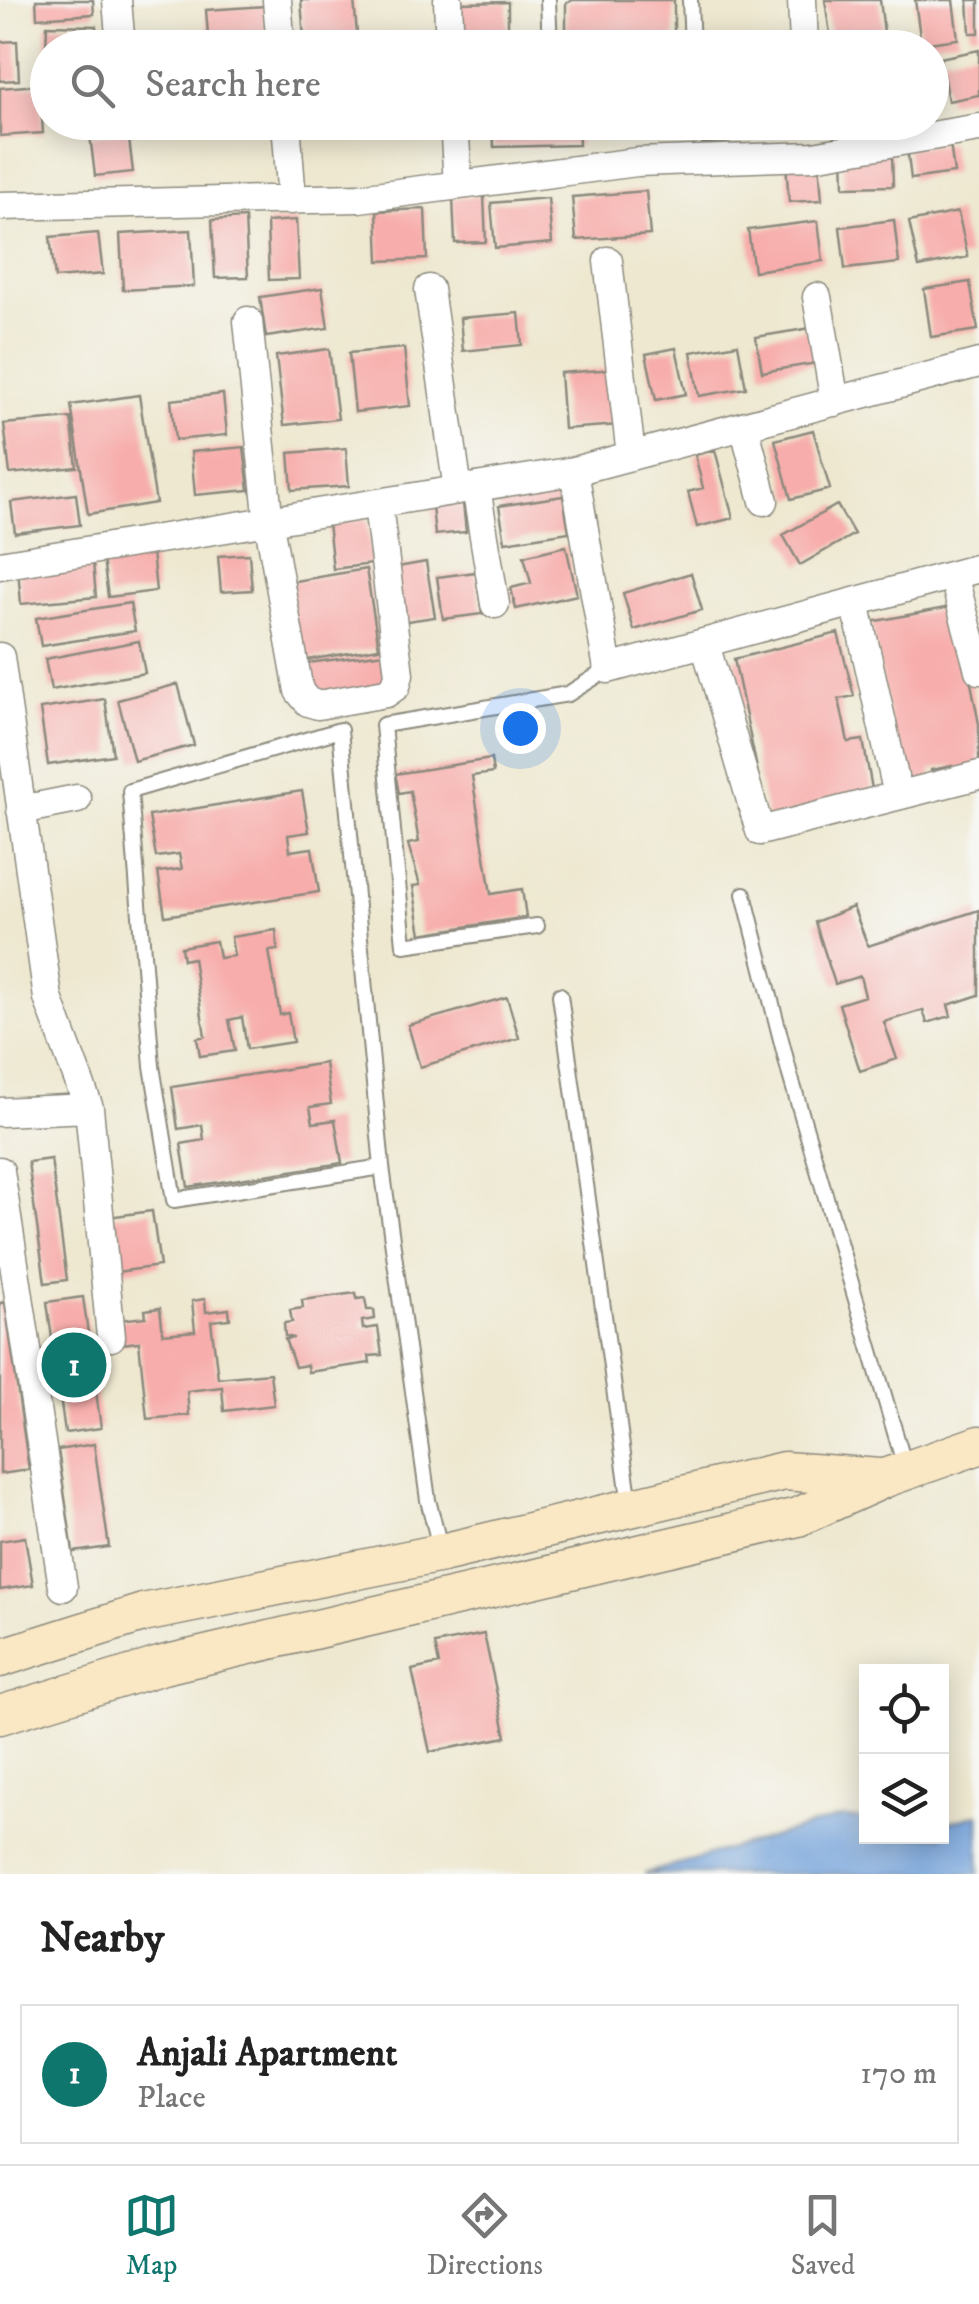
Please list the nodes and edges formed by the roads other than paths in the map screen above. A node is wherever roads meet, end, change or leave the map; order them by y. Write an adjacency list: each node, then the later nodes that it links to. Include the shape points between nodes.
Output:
1 (117, 0): 7 (street)
2 (277, 0): 8 (street)
3 (448, 0): 9 (street)
4 (548, 0): 10 (lane)
5 (690, 0): 11 (lane)
6 (802, 0): 12 (street)
7 (120, 30)
8 (279, 30)
9 (449, 30)
10 (549, 30)
11 (691, 30)
12 (803, 30)
13 (979, 128): 14 (street)
14 (949, 133)
15 (287, 140): 19 (street)
16 (455, 140): 18 (street)
17 (907, 140): 18 (street, via 812,156 637,162)
18 (458, 184): 19 (street)
19 (292, 200): 20 (street)
20 (0, 206)
21 (608, 261): 28 (street)
22 (429, 289): 30 (street)
23 (817, 297): 26 (street)
24 (248, 322): 33 (street)
25 (979, 364): 26 (street)
26 (835, 402): 27 (street)
27 (744, 426): 28 (street); 31 (street)
28 (631, 456): 29 (street)
29 (574, 471): 30 (street); 40 (street)
30 (467, 488): 32 (street); 37 (street)
31 (764, 501)
32 (378, 505): 33 (street); 33 (street, via 396,686 318,706 299,691)
33 (270, 524): 34 (street)
34 (0, 565)
35 (966, 571): 36 (street); 41 (street)
36 (856, 602): 38 (street); 43 (street)
37 (495, 604)
38 (705, 644): 40 (street); 43 (street, via 760,832)
39 (0, 656): 45 (street)
40 (608, 669): 47 (lane, via 568,694 382,725 404,945)
41 (979, 670)
42 (979, 774): 43 (street)
43 (898, 796)
44 (77, 799): 45 (street)
45 (22, 810): 49 (street, via 48,998)
46 (744, 894): 55 (lane)
47 (537, 926)
48 (560, 995): 56 (lane)
49 (89, 1108): 50 (street); 53 (street)
50 (0, 1112)
51 (382, 1166): 51 (lane, via 340,730 130,791 152,1066 174,1200); 57 (lane, via 428,1500)
52 (0, 1171): 58 (street)
53 (112, 1338)
54 (979, 1445): 55 (street)
55 (896, 1474): 56 (street, via 784,1472); 60 (street, via 798,1517 163,1665)
56 (630, 1506): 57 (street)
57 (442, 1553): 59 (street, via 142,1613)
58 (63, 1586)
59 (0, 1658)
60 (0, 1715)

